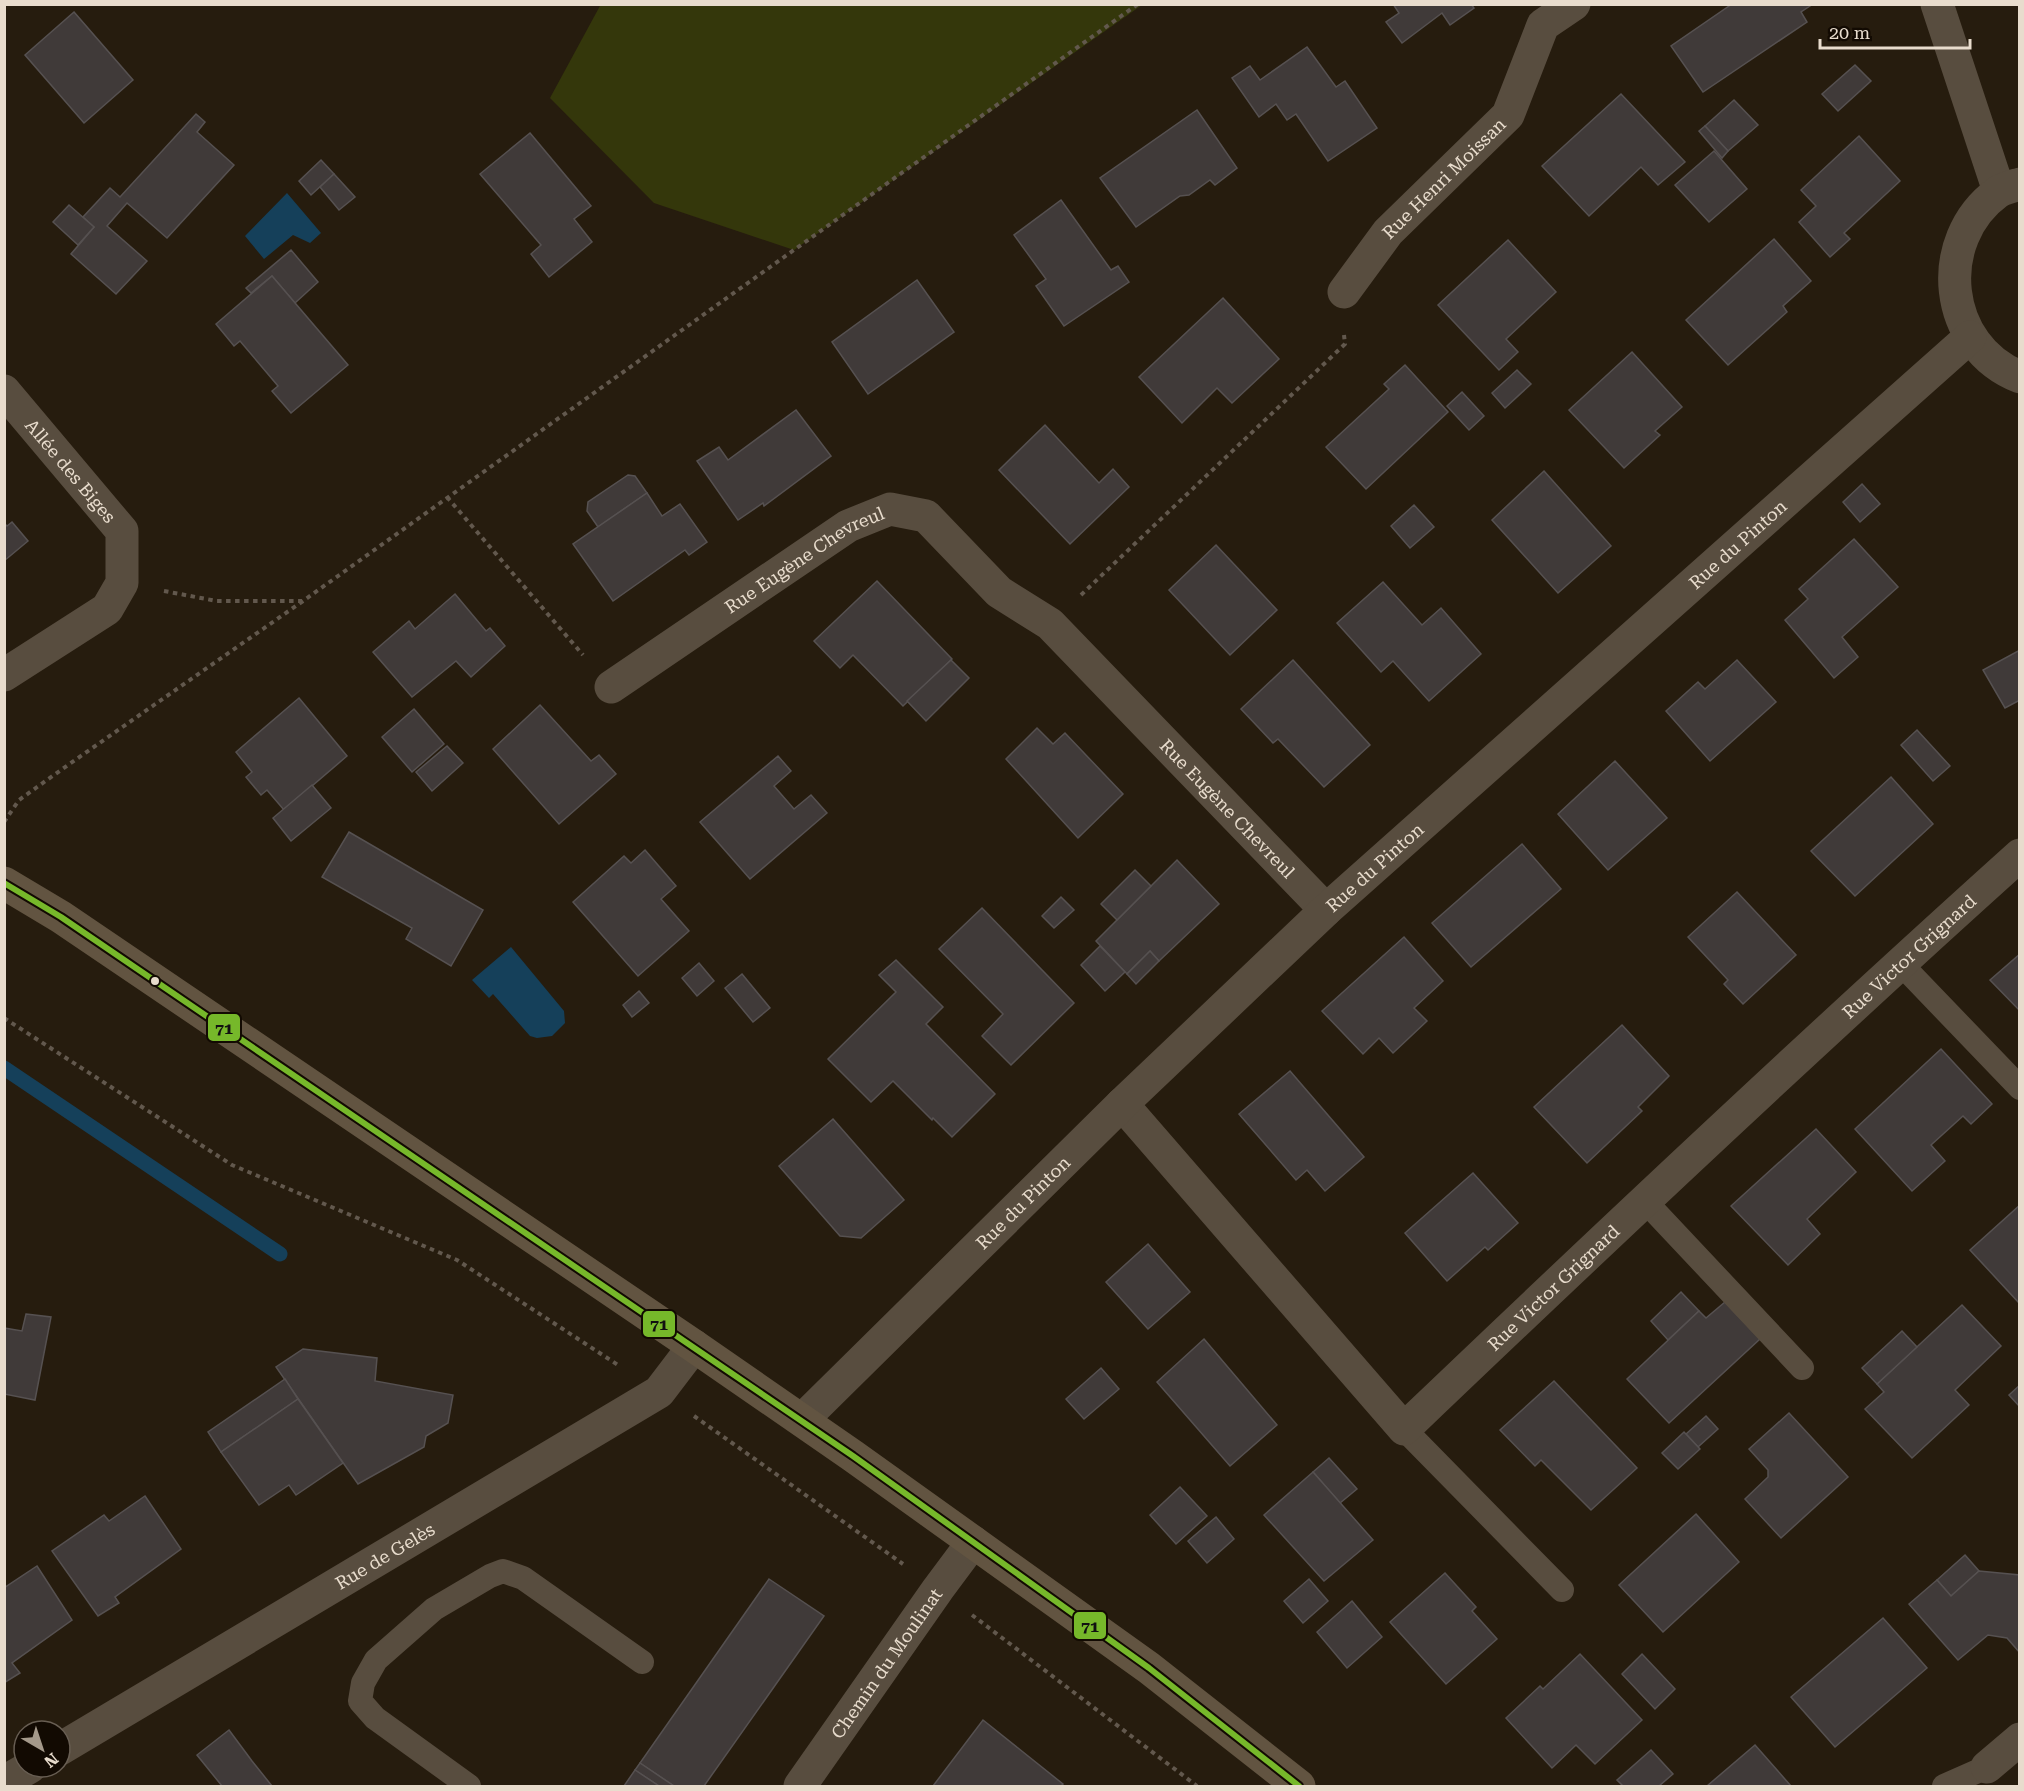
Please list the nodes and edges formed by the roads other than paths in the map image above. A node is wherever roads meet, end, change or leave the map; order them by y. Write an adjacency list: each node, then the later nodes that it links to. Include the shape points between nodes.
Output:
1 (1574, 4): 4 (street, Rue Henri Moissan, via 1543,26 1508,115 1388,232)
2 (1937, 4): 3 (street)
3 (2009, 188): 5 (street, via 1980,209 1962,238 1954,271 1956,306)
4 (1344, 292)
5 (1970, 337): 6 (street, via 1987,357); 12 (street, Rue du Pinton)
6 (2019, 377)
7 (4, 391): 8 (street, Allée des Biges, via 122,531 122,583 107,609)
8 (4, 675)
9 (611, 687): 12 (street, Rue Eugène Chevreul, via 849,526 890,509 926,516 999,592 1050,624)
10 (2019, 855): 13 (street, Rue Victor Grignard)
11 (4, 883): 17 (main road, via 61,917)
12 (1326, 910): 15 (street, Rue du Pinton)
13 (1900, 963): 14 (lane); 16 (street, Rue Victor Grignard)
14 (2019, 1088)
15 (1122, 1104): 19 (street, Rue du Pinton); 20 (street)
16 (1644, 1200): 18 (lane); 20 (street, Rue Victor Grignard)
17 (694, 1346): 19 (main road); 25 (street, Rue de Gelès, via 659,1392)
18 (1802, 1368)
19 (802, 1420): 21 (main road)
20 (1404, 1429): 22 (lane)
21 (973, 1542): 28 (street, Chemin du Moulinat); 29 (main road, via 1149,1668)
22 (1562, 1590)
23 (642, 1662): 27 (lane, via 523,1578 503,1571 434,1609 376,1660 363,1683 360,1701 375,1718)
24 (2019, 1739): 26 (street)
25 (72, 1742)
26 (1987, 1767): 30 (lane)
27 (470, 1786)
28 (800, 1786)
29 (1299, 1786)
30 (1944, 1786)

